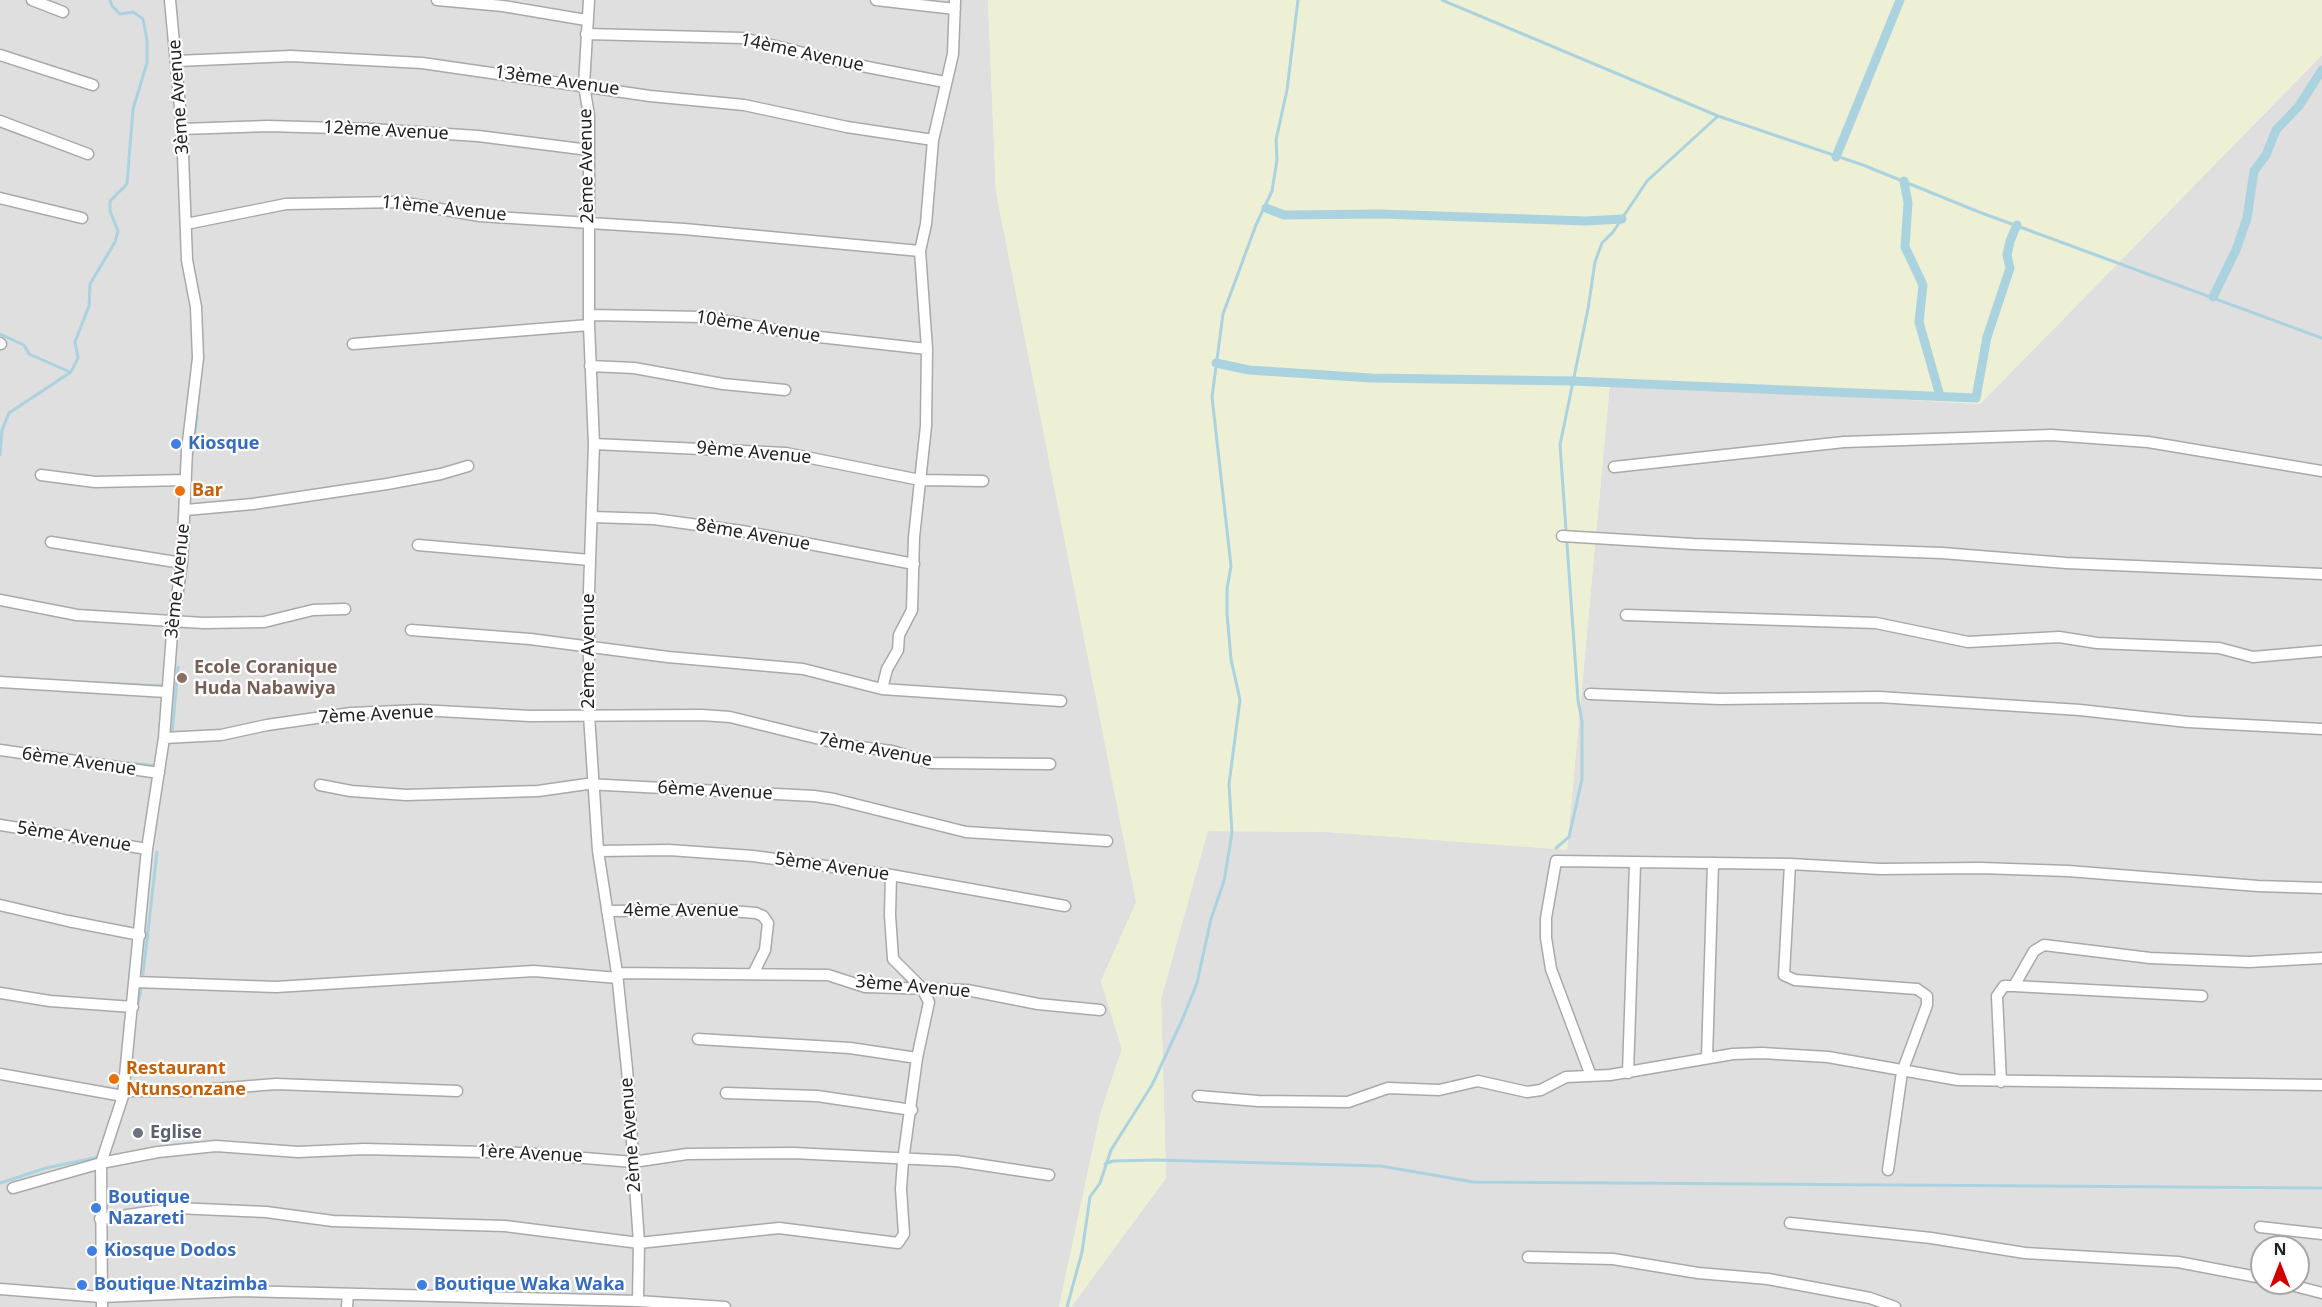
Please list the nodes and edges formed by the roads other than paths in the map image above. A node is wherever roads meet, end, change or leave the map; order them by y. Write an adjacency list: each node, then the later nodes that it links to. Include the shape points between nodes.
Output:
1 (32, 0): 7 (street)
2 (170, 0): 11 (street, 3ème Avenue)
3 (437, 0): 8 (street)
4 (589, 0): 8 (street, 2ème Avenue)
5 (876, 0): 6 (street)
6 (955, 5): 12 (street, via 953,54)
7 (63, 12)
8 (586, 20): 9 (street, 2ème Avenue)
9 (586, 34): 12 (street, 14ème Avenue, via 743,38); 14 (street, 2ème Avenue)
10 (0, 55): 13 (street)
11 (177, 61): 14 (street, 13ème Avenue, via 291,56 422,63); 16 (street, 3ème Avenue)
12 (945, 82): 17 (street)
13 (93, 85)
14 (584, 85): 17 (street, 13ème Avenue, via 744,105); 18 (street, 2ème Avenue)
15 (0, 121): 19 (street)
16 (182, 129): 18 (street, 12ème Avenue, via 371,129 478,136); 22 (street, 3ème Avenue)
17 (933, 140): 24 (street)
18 (589, 150): 23 (street, 2ème Avenue)
19 (88, 154)
20 (0, 198): 21 (street)
21 (82, 218)
22 (186, 224): 23 (street, 11ème Avenue, via 286,204 359,201 400,202 480,216); 35 (street, 3ème Avenue, via 198,358)
23 (588, 224): 24 (street, 11ème Avenue); 25 (street, 2ème Avenue)
24 (920, 251): 27 (street)
25 (589, 320): 26 (street, 10ème Avenue); 27 (street, 10ème Avenue, via 704,318 810,336); 28 (street, 2ème Avenue)
26 (353, 344)
27 (927, 349): 36 (street, via 925,447)
28 (590, 366): 29 (street, via 634,368 723,384); 30 (street, 2ème Avenue)
29 (785, 390)
30 (594, 444): 36 (street, 9ème Avenue, via 797,454); 39 (street, 2ème Avenue)
31 (468, 466): 38 (street, via 283,500)
32 (1614, 467): 33 (street, via 1827,443 2051,435 2148,442)
33 (2322, 471)
34 (41, 475): 35 (street, via 95,482)
35 (186, 480): 38 (street, 3ème Avenue)
36 (920, 480): 37 (street, 9ème Avenue); 45 (street)
37 (984, 481)
38 (186, 510): 44 (street, 3ème Avenue)
39 (592, 517): 43 (street, 2ème Avenue); 45 (street, 8ème Avenue, via 654,519 731,530)
40 (1565, 536): 46 (street)
41 (51, 542): 44 (street)
42 (418, 545): 43 (street)
43 (590, 560): 52 (street, 2ème Avenue)
44 (183, 563): 50 (street, 3ème Avenue)
45 (914, 564): 55 (street, via 912,610 899,635 898,650)
46 (2322, 574)
47 (0, 600): 50 (street, via 53,612)
48 (345, 609): 50 (street, via 313,610 264,622)
49 (1626, 615): 53 (street, via 1876,623 1968,642 2060,638 2219,648 2253,657)
50 (173, 621): 56 (street, 3ème Avenue)
51 (411, 630): 52 (street)
52 (588, 646): 55 (street, via 811,670); 59 (street, 2ème Avenue)
53 (2322, 651)
54 (0, 682): 56 (street)
55 (882, 689): 58 (street)
56 (166, 692): 61 (street, 3ème Avenue)
57 (1590, 694): 60 (street, via 1720,699 1879,698)
58 (1061, 701)
59 (589, 715): 61 (street, 7ème Avenue, via 474,715 420,710 351,713 267,724 221,735); 63 (street, 7ème Avenue, via 730,717 932,763); 65 (street, 2ème Avenue)
60 (2322, 729)
61 (164, 738): 64 (street, 3ème Avenue)
62 (0, 750): 64 (street, 6ème Avenue)
63 (1050, 764)
64 (159, 774): 69 (street, 3ème Avenue)
65 (592, 784): 66 (street, 6ème Avenue, via 538,791 427,795 351,791); 68 (street, 6ème Avenue, via 824,797 966,832); 70 (street, 2ème Avenue)
66 (320, 785)
67 (0, 825): 69 (street, 5ème Avenue)
68 (1107, 841)
69 (147, 849): 79 (street, 3ème Avenue)
70 (598, 851): 74 (street, 5ème Avenue, via 669,850 739,855); 78 (street, 2ème Avenue)
71 (1713, 863): 72 (street); 73 (street); 92 (street)
72 (1635, 864): 94 (street); 96 (street, via 1556,861 1554,869 1546,918 1551,969)
73 (1790, 864): 75 (street, via 2049,870); 93 (street, via 1784,975 1795,980 1923,992 1927,996)
74 (891, 875): 77 (street, 5ème Avenue); 85 (street, via 893,959)
75 (2322, 888)
76 (0, 904): 79 (street)
77 (1065, 906)
78 (607, 911): 81 (street, 4ème Avenue, via 718,910 763,916 768,923 765,950); 82 (street, 2ème Avenue)
79 (140, 934): 83 (street, 3ème Avenue)
80 (2322, 957): 84 (street, via 2248,962 2150,958 2044,945 2034,951)
81 (753, 974): 82 (street, 3ème Avenue); 85 (street, 3ème Avenue, via 828,975 866,987)
82 (617, 975): 83 (street, 3ème Avenue, via 534,971 276,987); 105 (street, 2ème Avenue)
83 (135, 982): 88 (street, 3ème Avenue)
84 (2014, 986): 87 (street); 97 (street, via 1999,989 1995,1004)
85 (922, 988): 89 (street, 3ème Avenue, via 967,990 1038,1004); 91 (street, via 928,1002)
86 (0, 993): 88 (street)
87 (2202, 996)
88 (133, 1007): 100 (street, 3ème Avenue)
89 (1100, 1010)
90 (698, 1039): 91 (street, via 850,1048)
91 (917, 1058): 103 (street)
92 (1707, 1058): 93 (street, via 1762,1053 1828,1057); 94 (street)
93 (1902, 1072): 97 (street); 107 (street)
94 (1628, 1073): 96 (street)
95 (0, 1074): 100 (street)
96 (1591, 1076): 102 (street, via 1566,1077 1541,1090 1527,1092 1478,1081 1439,1090 1388,1088 1348,1102)
97 (2001, 1082): 98 (street)
98 (2322, 1085)
99 (457, 1091): 100 (street, via 276,1084)
100 (124, 1093): 106 (street, 3ème Avenue)
101 (726, 1094): 103 (street, via 826,1097)
102 (1198, 1096)
103 (912, 1110): 104 (street)
104 (903, 1161): 105 (street, 1ère Avenue, via 757,1152 687,1154); 108 (street, 1ère Avenue, via 978,1163); 114 (street, via 904,1234 898,1243 779,1228)
105 (633, 1162): 106 (street, 1ère Avenue, via 523,1153 364,1149 298,1152 216,1146); 114 (street, 2ème Avenue)
106 (102, 1163): 109 (street, 1ère Avenue); 110 (street, 3ème Avenue)
107 (1888, 1170)
108 (1049, 1175)
109 (13, 1188)
110 (100, 1219): 114 (street, via 159,1209 210,1209 333,1221 505,1226); 120 (street, 3ème Avenue)
111 (1790, 1223): 116 (street, via 2025,1253 2178,1262)
112 (2260, 1227): 113 (street)
113 (2322, 1234)
114 (639, 1242): 119 (street, 2ème Avenue)
115 (1528, 1257): 124 (street, via 1613,1259 1705,1274 1768,1279 1870,1298)
116 (2250, 1276)
117 (0, 1289): 120 (street)
118 (348, 1294): 120 (street, via 240,1290); 121 (street); 122 (street)
119 (638, 1301): 121 (street); 123 (street)
120 (102, 1302)
121 (538, 1303)
122 (347, 1307)
123 (725, 1307)
124 (1896, 1307)

